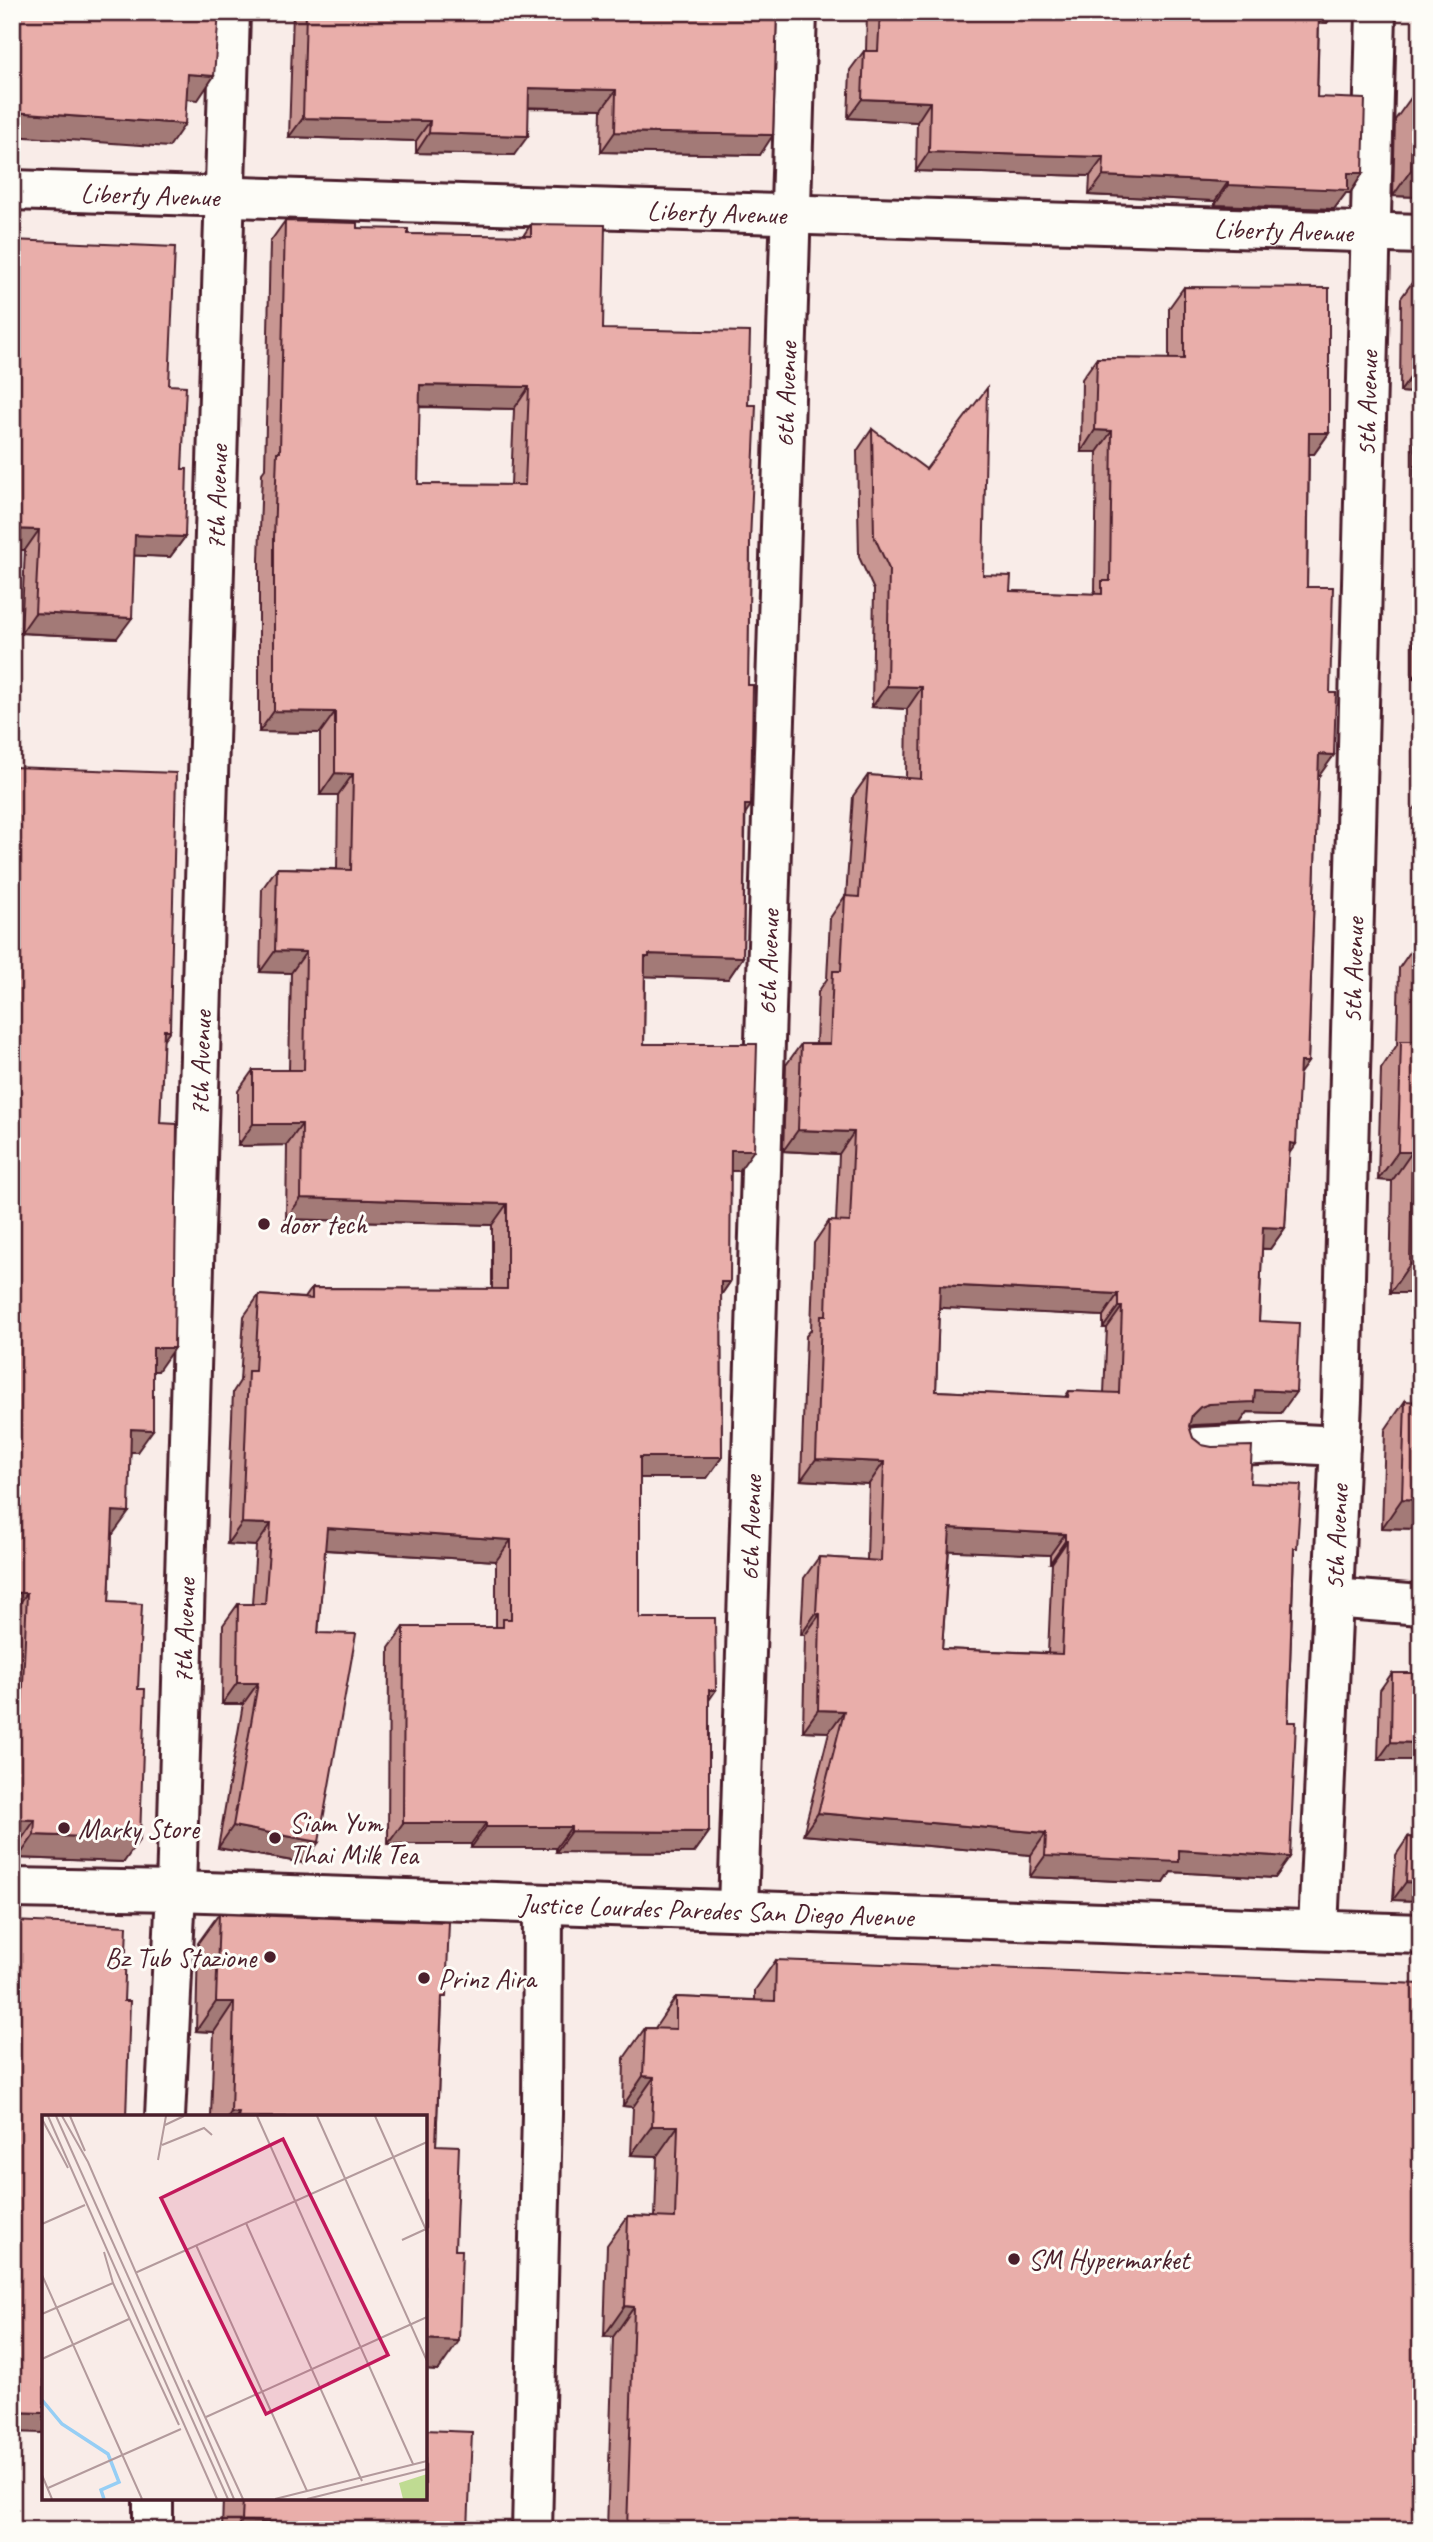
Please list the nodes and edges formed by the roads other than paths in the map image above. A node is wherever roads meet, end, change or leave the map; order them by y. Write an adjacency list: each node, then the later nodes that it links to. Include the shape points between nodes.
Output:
1 (230, 12): 5 (street, 7th Avenue)
2 (797, 12): 6 (street, 6th Avenue)
3 (1376, 12): 7 (street, 5th Avenue)
4 (12, 190): 5 (street, Liberty Avenue)
5 (223, 196): 6 (street, Liberty Avenue); 14 (street, 7th Avenue)
6 (792, 214): 7 (street, Liberty Avenue); 16 (street, 6th Avenue)
7 (1370, 232): 8 (street, Liberty Avenue); 9 (street, 5th Avenue)
8 (1421, 234)
9 (1340, 1446): 10 (street); 11 (street, 5th Avenue)
10 (1196, 1447)
11 (1333, 1598): 12 (street); 17 (street, 5th Avenue)
12 (1421, 1605)
13 (12, 1888): 14 (street, Justice Lourdes Paredes San Diego Avenue)
14 (176, 1891): 15 (street, Justice Lourdes Paredes San Diego Avenue); 19 (street, 7th Avenue)
15 (543, 1904): 16 (street, Justice Lourdes Paredes San Diego Avenue); 22 (street)
16 (738, 1910): 17 (street, Justice Lourdes Paredes San Diego Avenue)
17 (1318, 1929): 18 (street, Justice Lourdes Paredes San Diego Avenue)
18 (1421, 1934)
19 (165, 2115)
20 (153, 2500): 21 (street)
21 (153, 2530)
22 (532, 2530)

